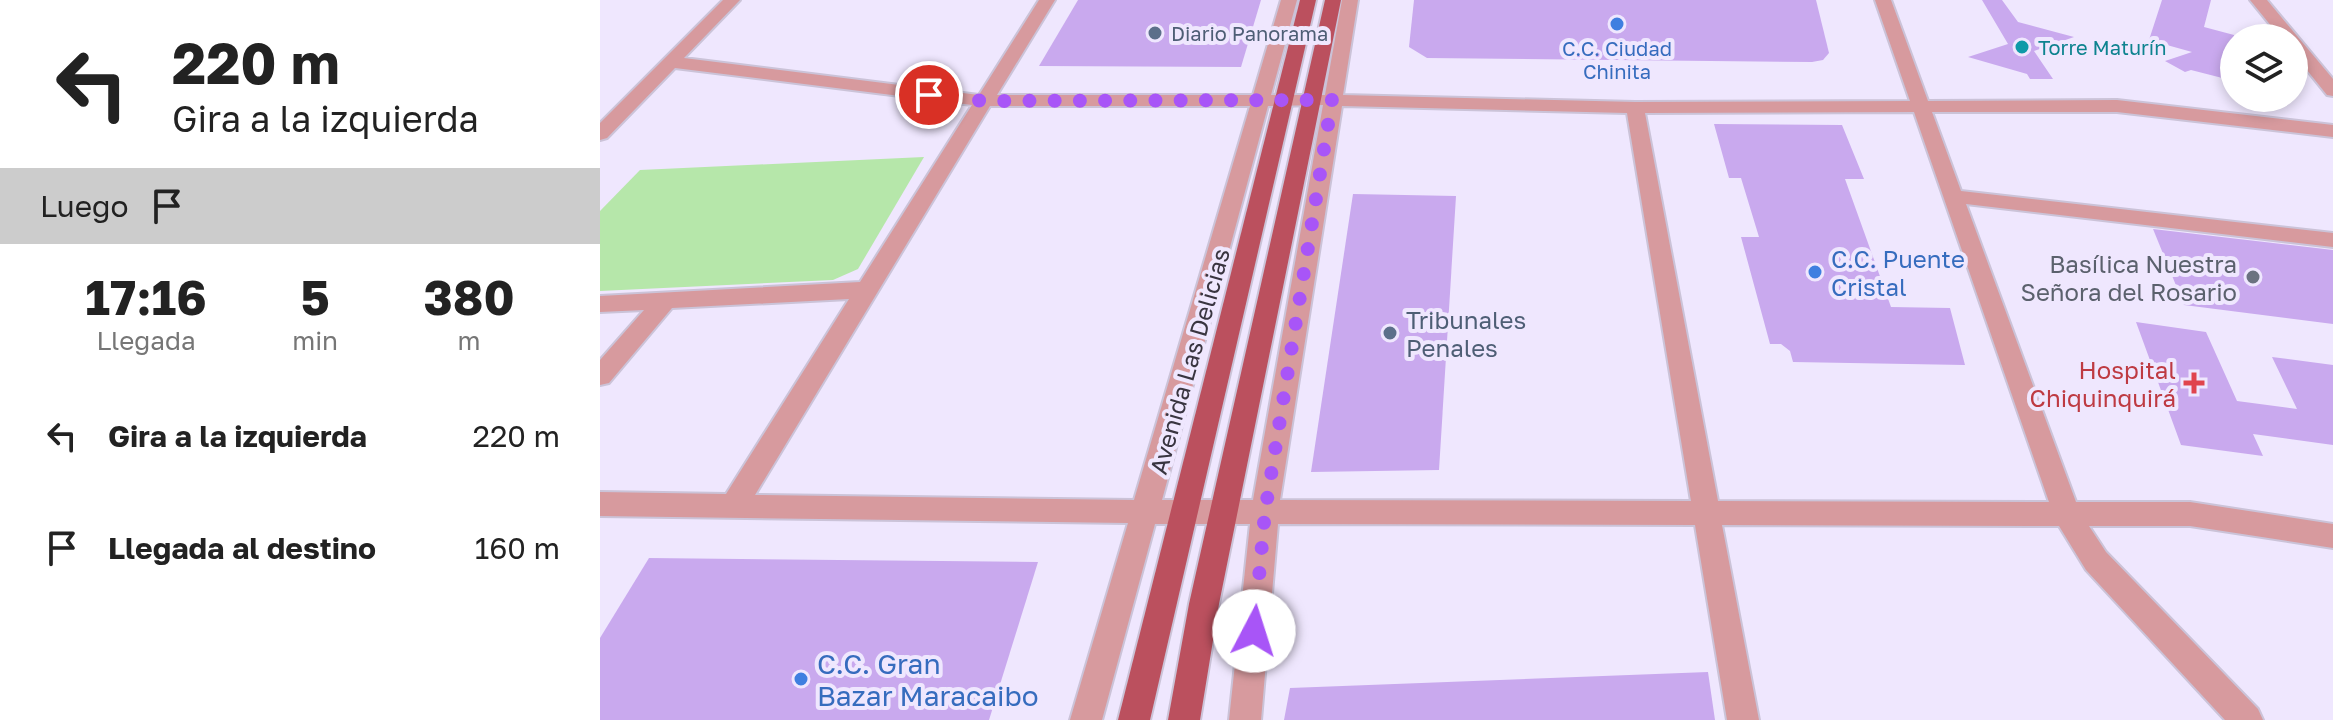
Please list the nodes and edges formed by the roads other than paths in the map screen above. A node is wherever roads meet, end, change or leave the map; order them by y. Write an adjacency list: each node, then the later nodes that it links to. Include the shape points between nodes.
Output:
1 (732, 0): 11 (street)
2 (1047, 0): 14 (street)
3 (1289, 0): 15 (street, Avenida Las Delicias)
4 (1308, 0): 15 (main road, Avenida Las Delicias)
5 (1333, 0): 13 (main road)
6 (1350, 0): 13 (street)
7 (1883, 0): 16 (street)
8 (2258, 0): 9 (street)
9 (2278, 24)
10 (2308, 60): 12 (street)
11 (671, 62): 14 (street); 19 (street)
12 (2333, 91)
13 (1323, 100): 15 (street); 17 (street); 31 (main road); 32 (street)
14 (984, 101): 15 (street); 23 (street)
15 (1273, 101): 29 (street, Avenida Las Delicias); 30 (main road, Avenida Las Delicias)
16 (1919, 106): 17 (street); 18 (street, via 2117,106); 20 (street)
17 (1635, 108): 33 (street)
18 (2333, 131)
19 (600, 134)
20 (1952, 196): 21 (street, via 1981,193); 22 (street); 34 (street)
21 (2333, 232)
22 (2333, 240)
23 (867, 290): 24 (street); 28 (street)
24 (665, 301): 25 (street); 26 (street)
25 (600, 304)
26 (600, 376)
27 (600, 504): 28 (street)
28 (733, 506): 29 (street)
29 (1147, 512): 30 (street); 38 (street, Avenida Las Delicias)
30 (1184, 512): 31 (street); 37 (main road, Avenida Las Delicias)
31 (1224, 512): 32 (street); 36 (main road)
32 (1265, 512): 33 (street); 43 (street)
33 (1707, 513): 34 (street); 44 (street)
34 (2067, 514): 35 (street, via 2190,514); 45 (street, via 2096,561)
35 (2333, 536)
36 (1204, 604): 41 (main road); 42 (main road)
37 (1157, 621): 39 (main road); 40 (main road, Avenida Las Delicias)
38 (1086, 720)
39 (1118, 720)
40 (1134, 720)
41 (1184, 720)
42 (1196, 720)
43 (1245, 720)
44 (1743, 720)
45 (2247, 720)

